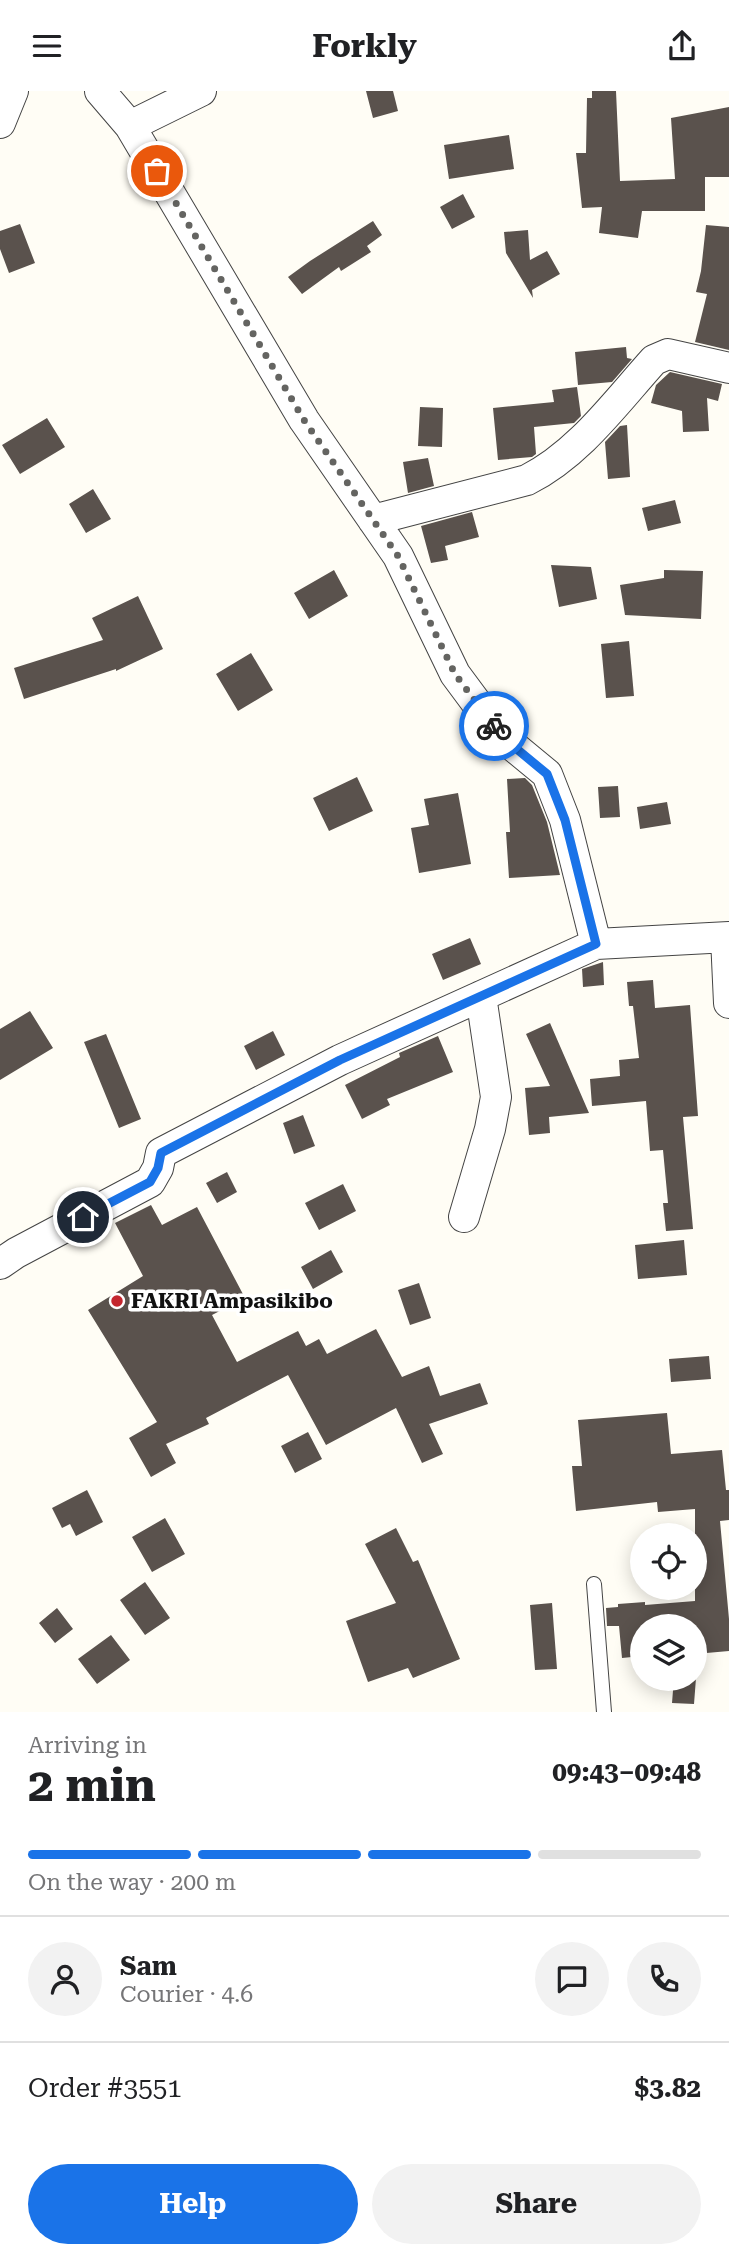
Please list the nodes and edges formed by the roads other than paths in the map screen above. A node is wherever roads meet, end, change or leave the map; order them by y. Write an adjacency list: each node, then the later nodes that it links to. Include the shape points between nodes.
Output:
1 (13, 91): 4 (street)
2 (100, 91): 5 (street)
3 (201, 91): 5 (street)
4 (0, 123)
5 (130, 126): 7 (street, via 304,420)
6 (729, 368): 7 (street, via 668,353 654,360 584,437 545,471 527,480)
7 (373, 520): 9 (street, via 398,556 455,674 501,736 547,774 565,820)
8 (727, 937): 9 (street); 11 (street)
9 (596, 944): 10 (street)
10 (481, 996): 12 (street, via 496,1097); 13 (street, via 340,1060 161,1153 150,1182)
11 (729, 1003)
12 (464, 1217)
13 (0, 1264)
14 (594, 1584): 15 (lane)
15 (604, 1712)

